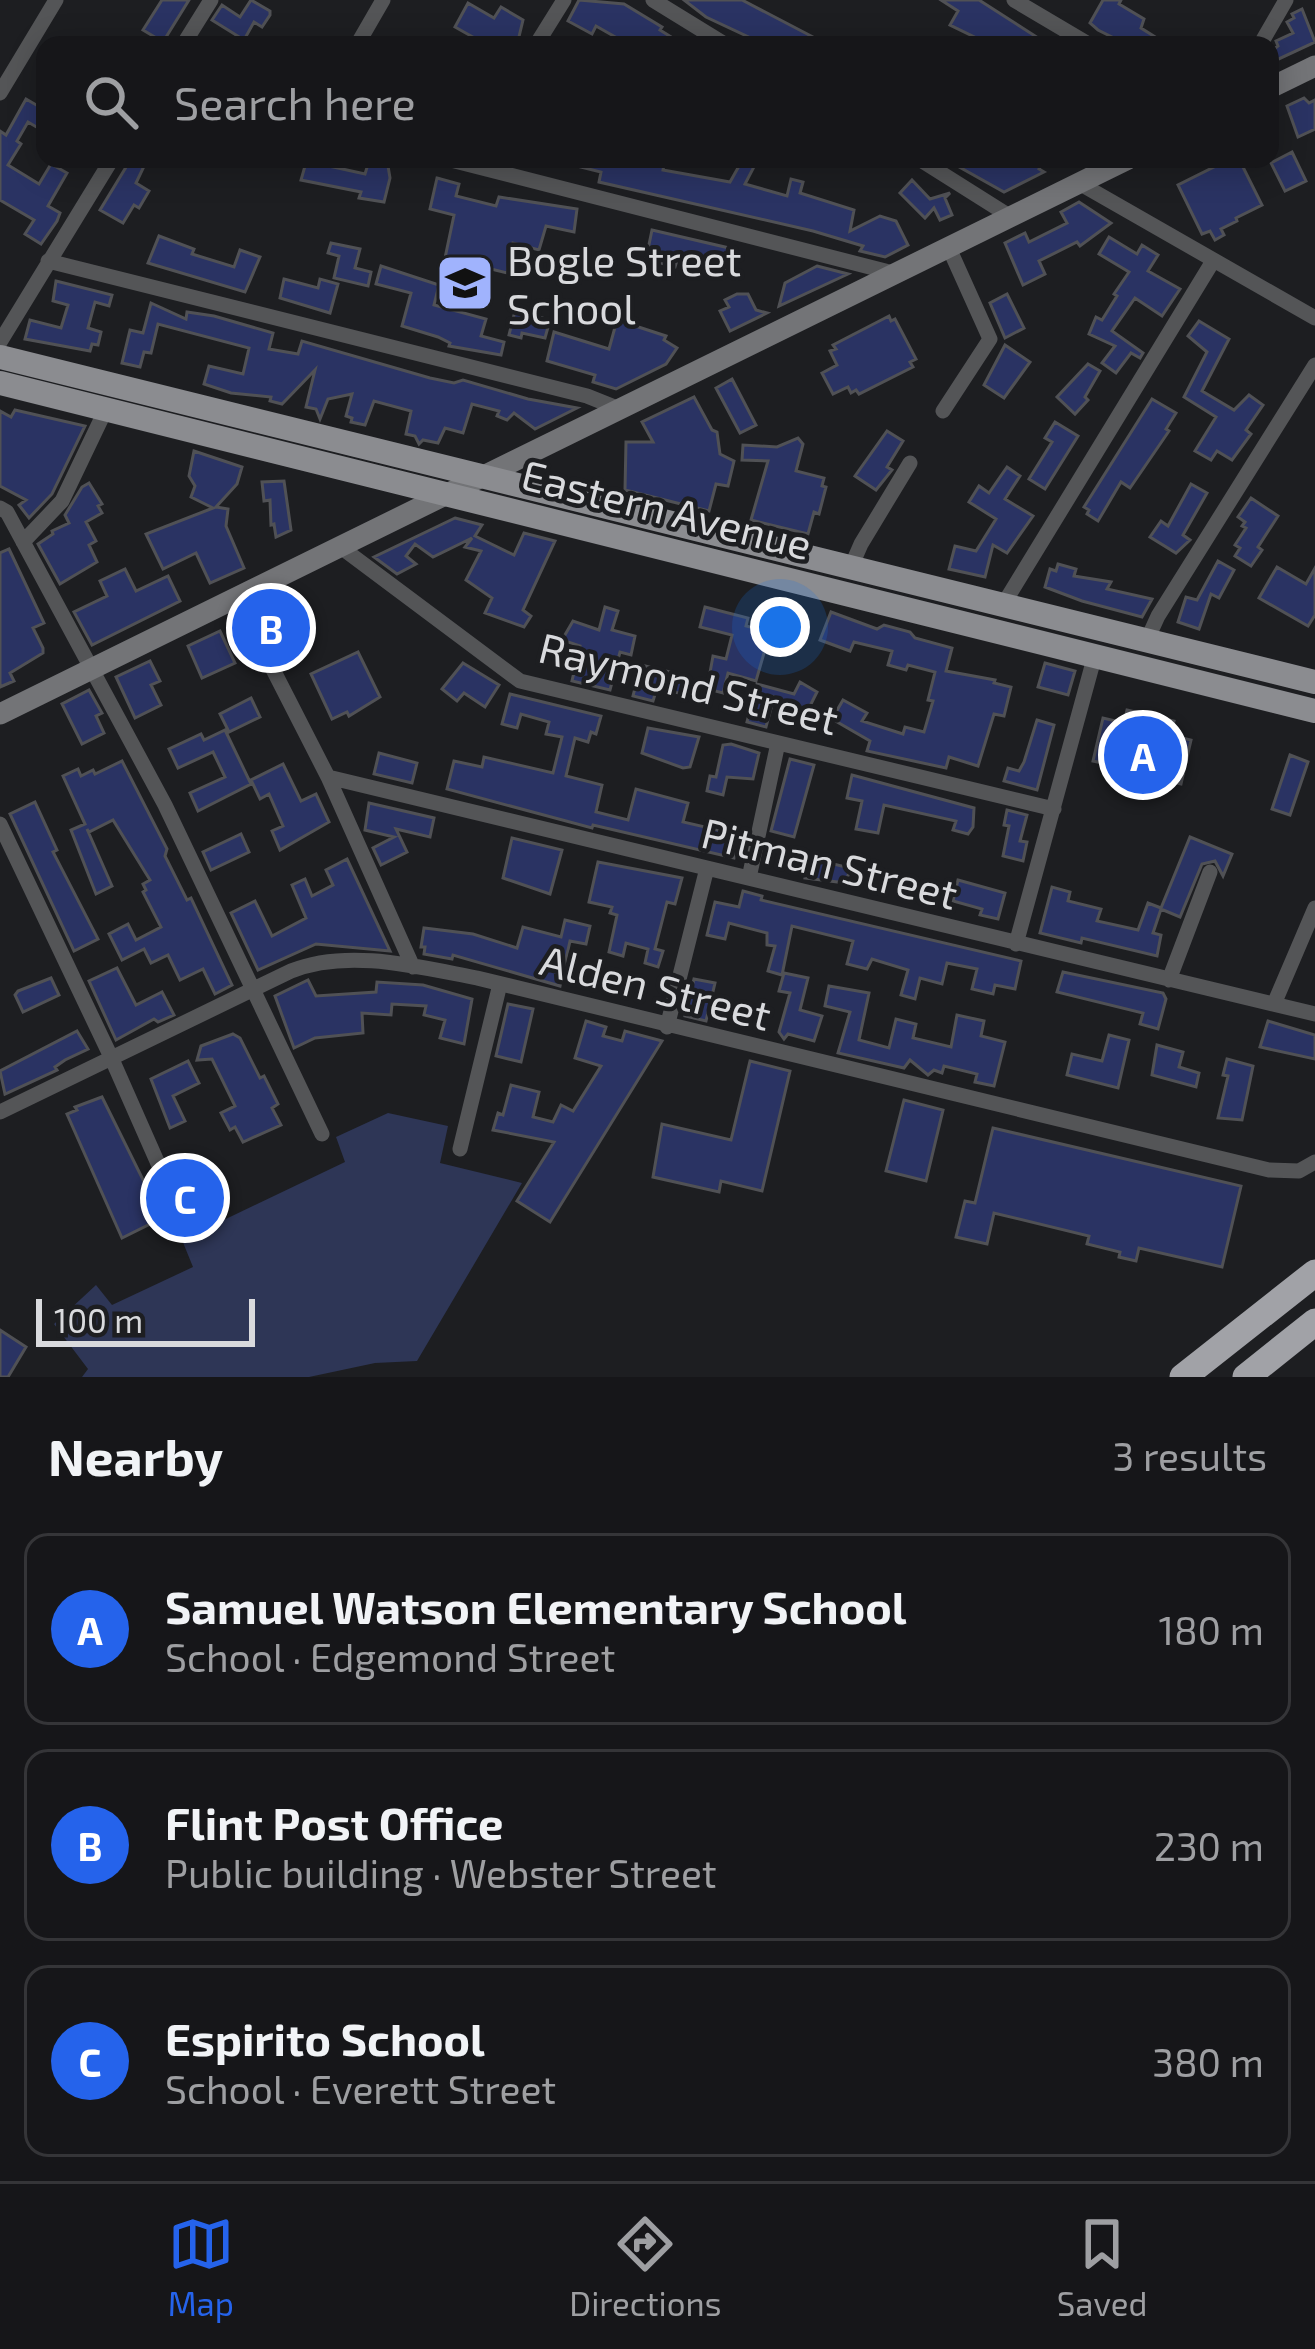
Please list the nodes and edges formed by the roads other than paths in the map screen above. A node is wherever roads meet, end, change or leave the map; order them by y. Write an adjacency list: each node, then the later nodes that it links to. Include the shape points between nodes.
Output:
1 (56, 0): 16 (street)
2 (211, 0): 8 (street)
3 (383, 0): 9 (street)
4 (564, 0): 10 (street)
5 (653, 0): 11 (street)
6 (1014, 0): 12 (street)
7 (1286, 0): 13 (street)
8 (189, 36)
9 (362, 36)
10 (542, 36)
11 (711, 36)
12 (1075, 36)
13 (1264, 36)
14 (1315, 66): 15 (street)
15 (1279, 84)
16 (0, 93)
17 (106, 168): 25 (street)
18 (493, 168): 26 (street)
19 (933, 168): 22 (street)
20 (1110, 168): 21 (street)
21 (1079, 183): 22 (street); 24 (street)
22 (1012, 217): 23 (street)
23 (949, 248): 26 (street); 34 (street, via 990,339)
24 (1213, 260): 27 (street); 43 (street)
25 (48, 261): 28 (street); 33 (street)
26 (897, 274): 33 (street)
27 (1315, 318)
28 (0, 342)
29 (0, 357): 36 (main road, Eastern Avenue)
30 (1315, 364): 44 (street)
31 (0, 383): 32 (main road, Eastern Avenue)
32 (106, 410): 37 (main road, Eastern Avenue); 39 (street, via 62,501)
33 (622, 410): 36 (street)
34 (943, 411)
35 (910, 463): 41 (street)
36 (486, 476): 37 (street); 41 (main road, Eastern Avenue)
37 (449, 495): 40 (street); 45 (main road, Eastern Avenue)
38 (0, 508): 39 (street)
39 (23, 542): 46 (street)
40 (342, 548): 42 (street); 50 (street, Raymond Street, via 520,681)
41 (851, 567): 43 (main road, Eastern Avenue)
42 (237, 599): 46 (street); 51 (street)
43 (1003, 605): 44 (main road, Eastern Avenue)
44 (1147, 640): 47 (main road, Eastern Avenue)
45 (1095, 655): 48 (main road, Eastern Avenue); 52 (street)
46 (91, 670): 49 (street); 62 (street)
47 (1314, 680): 48 (street)
48 (1309, 709)
49 (0, 714)
50 (778, 743): 52 (street, Raymond Street); 56 (street)
51 (328, 777): 54 (street, Pitman Street); 59 (street)
52 (1054, 809): 58 (street)
53 (0, 824): 66 (street)
54 (706, 868): 56 (street, Pitman Street); 65 (street)
55 (1210, 872): 60 (street)
56 (749, 878): 58 (street, Pitman Street)
57 (1315, 908): 63 (street)
58 (1016, 944): 60 (street, Pitman Street)
59 (413, 967): 61 (street, Alden Street); 62 (street, Alden Street, via 314,963)
60 (1169, 980): 63 (street, Pitman Street)
61 (500, 984): 65 (street, Alden Street); 69 (street)
62 (255, 990): 66 (street, Alden Street); 68 (street)
63 (1274, 1004): 64 (street, Pitman Street)
64 (1315, 1014)
65 (667, 1027): 70 (street, Alden Street, via 1269,1170 1299,1171)
66 (111, 1057): 67 (street, Alden Street); 71 (street)
67 (0, 1112)
68 (322, 1134)
69 (460, 1149)
70 (1315, 1162)
71 (186, 1227)
72 (1315, 1273): 74 (highway)
73 (1315, 1322): 75 (highway)
74 (1183, 1377)
75 (1246, 1377)

